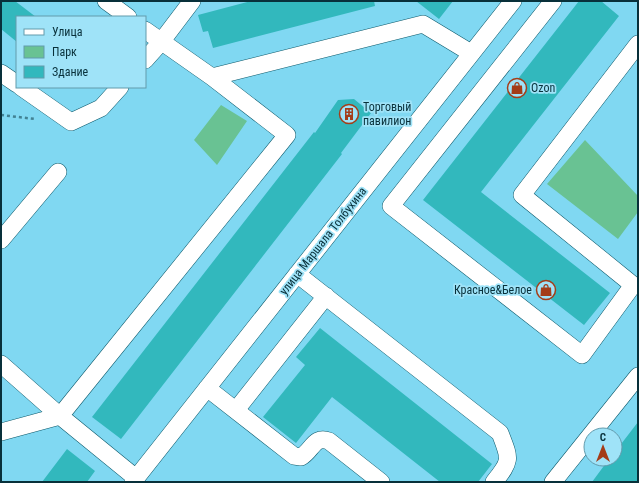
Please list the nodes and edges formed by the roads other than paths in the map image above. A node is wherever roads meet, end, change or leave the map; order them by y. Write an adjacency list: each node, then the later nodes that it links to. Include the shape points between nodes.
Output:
1 (106, 1): 5 (street)
2 (192, 1): 7 (street)
3 (513, 1): 9 (street, улица Маршала Толбухина)
4 (553, 1): 8 (street, via 391,206 582,355 633,285 522,195)
5 (127, 16)
6 (146, 31): 7 (street)
7 (162, 42): 10 (street); 12 (street)
8 (638, 44)
9 (471, 54): 12 (street, via 423,24); 18 (street, улица Маршала Толбухина)
10 (146, 59)
11 (1, 73): 13 (street)
12 (212, 77): 24 (street, via 286,135)
13 (16, 83)
14 (22, 88): 15 (street, via 71,122 102,108)
15 (119, 88)
16 (58, 172): 17 (street)
17 (1, 240)
18 (297, 274): 19 (street); 22 (street, улица Маршала Толбухина)
19 (326, 296): 23 (street); 28 (street, via 500,433 508,458 507,464)
20 (1, 364): 24 (street)
21 (638, 376): 29 (street)
22 (207, 388): 23 (street); 26 (street, улица Маршала Толбухина)
23 (236, 410): 27 (street, via 294,456 301,457 323,438)
24 (60, 416): 25 (street); 26 (street)
25 (1, 432)
26 (135, 480)
27 (381, 482)
28 (494, 482)
29 (553, 482)

